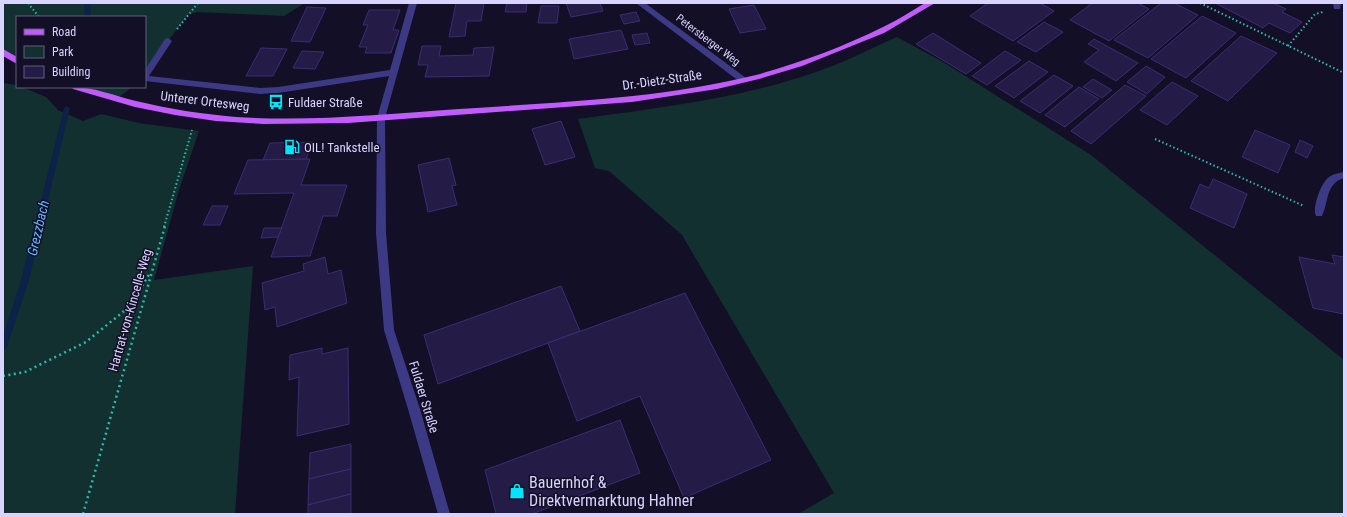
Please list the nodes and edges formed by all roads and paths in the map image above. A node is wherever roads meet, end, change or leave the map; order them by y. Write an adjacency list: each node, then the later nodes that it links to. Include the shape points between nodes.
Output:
1 (28, 3): 8 (path)
2 (198, 3): 9 (path)
3 (413, 3): 13 (street, Fuldaer Straße)
4 (640, 3): 17 (street, Petersberger Weg)
5 (931, 3): 17 (main road, Dr.-Dietz-Straße, via 882,30 798,64)
6 (1200, 3): 10 (path)
7 (1337, 5): 10 (path, via 1315,14)
8 (38, 16)
9 (168, 40): 15 (street)
10 (1288, 46): 14 (path)
11 (5, 56): 12 (main road)
12 (16, 60)
13 (394, 72): 16 (street, via 260,91 180,84); 20 (street, Fuldaer Straße)
14 (1344, 73)
15 (146, 75)
16 (146, 77)
17 (743, 80): 20 (main road, Dr.-Dietz-Straße, via 658,96)
18 (80, 88): 19 (main road, Unterer Ortesweg, via 154,108)
19 (205, 116): 20 (main road, Unterer Ortesweg, via 266,121); 24 (path, Hartrat-von-Kincelle-Weg, via 192,130)
20 (381, 118): 27 (street, Fuldaer Straße, via 381,233 389,330)
21 (1155, 139): 23 (path)
22 (1344, 175): 23 (street, via 1336,176 1324,188)
23 (1319, 213)
24 (153, 268): 25 (path, via 129,307 86,342 25,372); 26 (path, Hartrat-von-Kincelle-Weg)
25 (3, 376)
26 (83, 514)
27 (444, 514)

